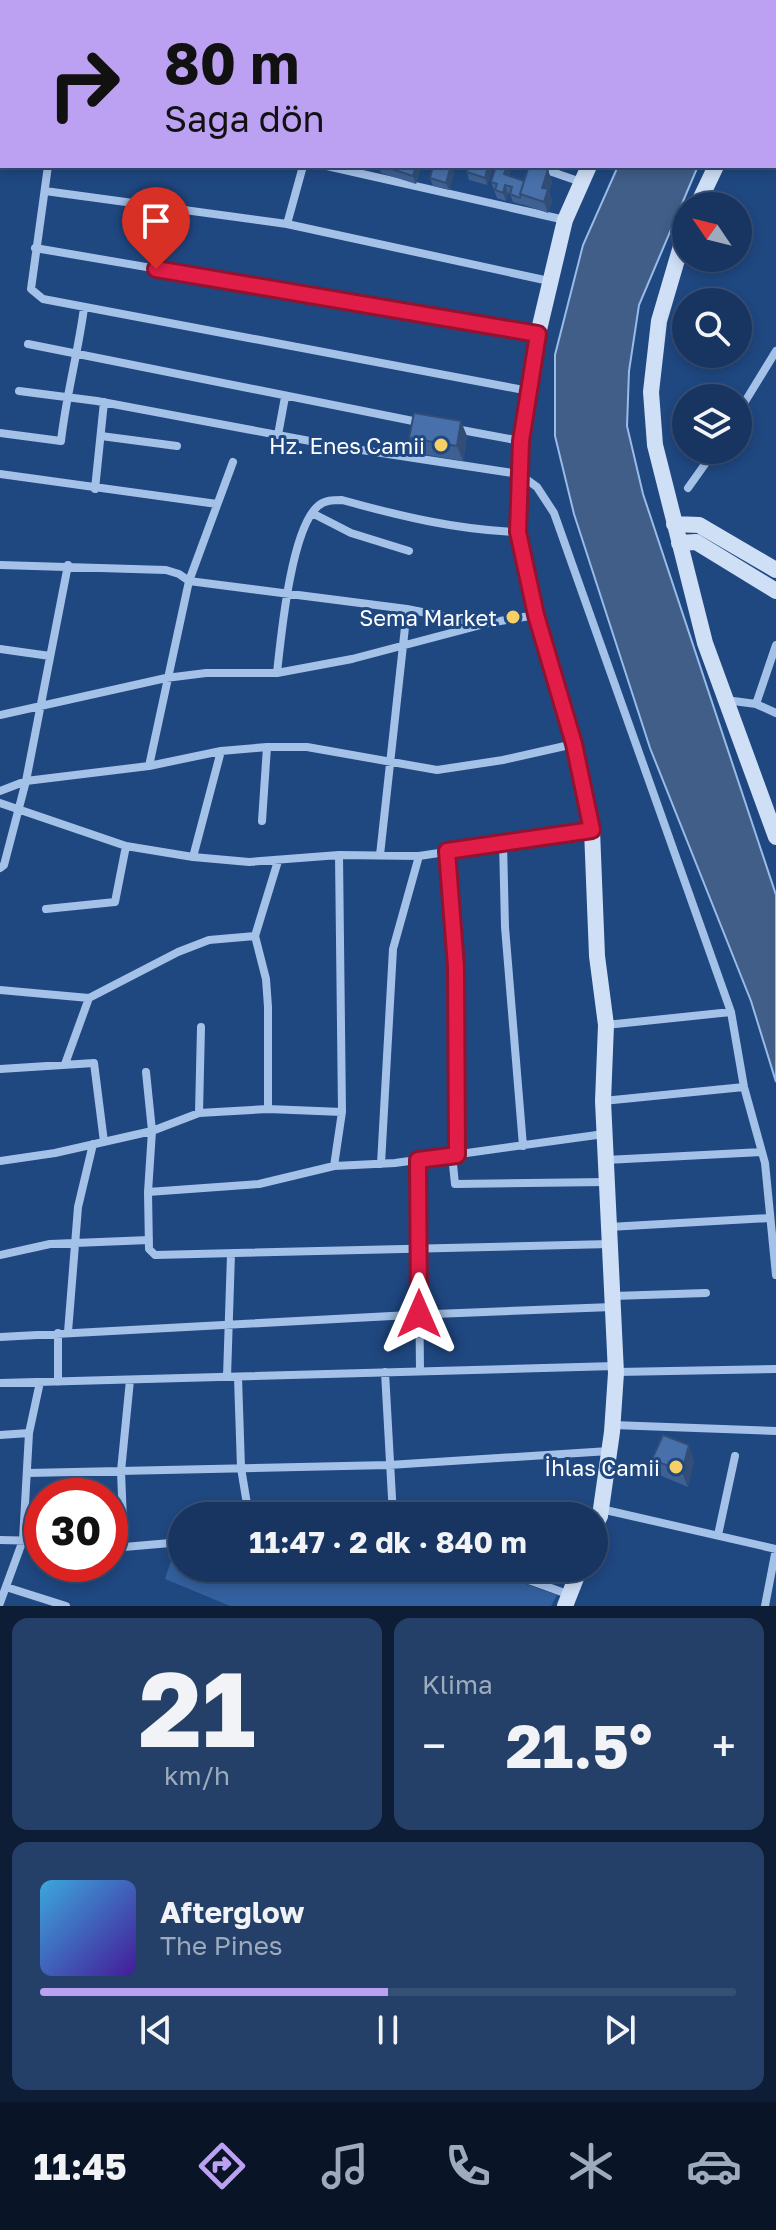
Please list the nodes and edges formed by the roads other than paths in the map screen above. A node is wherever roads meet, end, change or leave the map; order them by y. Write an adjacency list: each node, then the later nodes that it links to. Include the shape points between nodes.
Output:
1 (48, 168): 10 (street)
2 (302, 168): 13 (street)
3 (336, 168): 8 (street)
4 (376, 168): 8 (street)
5 (541, 168): 9 (street)
6 (588, 168): 9 (main road)
7 (715, 168): 11 (main road)
8 (373, 176): 12 (street)
9 (581, 182): 12 (main road)
10 (45, 191): 13 (street); 14 (street)
11 (704, 192)
12 (565, 220): 16 (main road)
13 (287, 224): 16 (street)
14 (35, 248): 17 (street, via 31,289 43,299); 18 (street)
15 (673, 272): 43 (main road, via 659,321 651,392 655,445)
16 (549, 281): 18 (main road)
17 (84, 308): 21 (street); 24 (street)
18 (538, 334): 24 (main road)
19 (28, 344): 21 (street)
20 (776, 351): 22 (street)
21 (78, 354): 25 (street); 26 (street)
22 (752, 390)
23 (19, 391): 25 (street)
24 (529, 391): 33 (main road)
25 (67, 397): 27 (street); 30 (street, via 61,441)
26 (285, 397): 28 (street); 31 (street)
27 (104, 402): 31 (street); 32 (street)
28 (429, 424)
29 (444, 427): 33 (street)
30 (0, 433)
31 (278, 435): 38 (street)
32 (101, 436): 34 (street); 40 (street)
33 (521, 441): 38 (main road)
34 (177, 446)
35 (233, 462): 41 (street)
36 (705, 464): 39 (street)
37 (0, 474): 40 (street)
38 (519, 474): 44 (main road); 92 (street, via 537,487 554,513)
39 (688, 488)
40 (95, 489): 41 (street)
41 (217, 504): 50 (street)
42 (312, 513): 44 (street, via 320,504 342,500 427,523); 46 (street, via 351,533); 52 (street)
43 (674, 524): 45 (main road); 49 (main road, via 699,525)
44 (518, 532): 54 (main road)
45 (679, 543): 51 (main road, via 696,542); 62 (main road)
46 (409, 551)
47 (0, 565): 48 (street)
48 (68, 565): 50 (street, via 166,570); 59 (street)
49 (776, 570)
50 (189, 581): 52 (street); 61 (street)
51 (776, 591)
52 (286, 594): 53 (street); 60 (street)
53 (407, 609): 55 (street); 56 (street)
54 (536, 615): 55 (street); 67 (main road)
55 (482, 624): 56 (street)
56 (403, 644): 60 (street); 70 (street)
57 (776, 645): 63 (street)
58 (0, 649): 59 (street)
59 (50, 656): 64 (street)
60 (277, 673): 61 (street)
61 (166, 678): 64 (street); 71 (street)
62 (726, 700): 63 (street); 78 (main road)
63 (756, 704): 65 (street)
64 (42, 707): 66 (street); 72 (street)
65 (776, 713)
66 (0, 715)
67 (574, 744): 70 (street, via 437,770); 77 (main road)
68 (267, 747): 69 (street); 70 (street, via 307,747); 76 (street)
69 (221, 751): 71 (street); 85 (street)
70 (392, 762): 83 (street)
71 (149, 766): 72 (street)
72 (26, 781): 73 (street); 75 (street)
73 (0, 791)
74 (0, 803): 75 (street)
75 (20, 809): 80 (street); 87 (street)
76 (262, 821)
77 (592, 830): 79 (street); 93 (main road, via 597,956)
78 (776, 837)
79 (503, 842): 81 (street); 107 (street)
80 (126, 846): 85 (street); 88 (street, via 115,902)
81 (447, 851): 84 (street); 109 (street, via 456,967)
82 (339, 855): 83 (street); 86 (street); 101 (street)
83 (380, 855): 84 (street)
84 (419, 856): 113 (street, via 393,949)
85 (193, 857): 86 (street)
86 (278, 861): 89 (street)
87 (0, 868)
88 (46, 909)
89 (255, 936): 91 (street, via 209,940); 100 (street, via 267,993)
90 (0, 990): 91 (street)
91 (89, 998): 95 (street)
92 (731, 1012): 93 (street); 98 (street)
93 (606, 1025): 99 (main road)
94 (201, 1027): 102 (street)
95 (65, 1064): 96 (street); 105 (street, via 94,1063)
96 (0, 1069)
97 (146, 1072): 103 (street)
98 (744, 1087): 99 (street); 108 (street)
99 (603, 1101): 104 (main road)
100 (268, 1109): 101 (street); 102 (street)
101 (342, 1112): 114 (street)
102 (199, 1113): 103 (street)
103 (152, 1131): 105 (street); 116 (street)
104 (605, 1134): 107 (street); 111 (main road)
105 (104, 1142): 106 (street)
106 (93, 1144): 112 (street); 120 (street)
107 (523, 1146): 109 (street)
108 (762, 1152): 111 (street); 117 (street)
109 (454, 1155): 110 (street); 115 (street, via 455,1184)
110 (418, 1160): 113 (street); 121 (street)
111 (606, 1160): 115 (main road)
112 (0, 1161)
113 (381, 1164): 114 (street)
114 (334, 1166): 116 (street, via 259,1184)
115 (607, 1182): 118 (main road)
116 (148, 1192): 119 (street)
117 (770, 1218): 118 (street); 124 (street)
118 (610, 1236): 121 (street); 126 (main road)
119 (149, 1240): 120 (street); 122 (street, via 155,1255)
120 (75, 1243): 123 (street); 129 (street)
121 (418, 1249): 122 (street); 127 (street)
122 (231, 1254): 128 (street)
123 (0, 1255)
124 (776, 1275)
125 (706, 1293): 126 (street)
126 (613, 1302): 127 (street); 131 (main road)
127 (419, 1314): 128 (street); 133 (street)
128 (228, 1323): 129 (street); 135 (street)
129 (63, 1332): 130 (street); 139 (street)
130 (0, 1337)
131 (616, 1369): 132 (street); 133 (street); 141 (main road)
132 (776, 1369)
133 (420, 1371): 134 (street)
134 (385, 1372): 136 (street); 147 (street)
135 (227, 1377): 136 (street); 137 (street)
136 (238, 1377): 148 (street)
137 (130, 1380): 139 (street); 149 (street)
138 (40, 1382): 139 (street); 140 (street); 143 (street)
139 (58, 1382)
140 (0, 1383)
141 (612, 1425): 142 (street); 145 (main road)
142 (776, 1431)
143 (29, 1433): 144 (street); 150 (street)
144 (0, 1435)
145 (609, 1451): 147 (street); 154 (main road)
146 (735, 1456): 156 (street)
147 (389, 1465): 148 (street); 153 (street)
148 (241, 1468): 149 (street); 152 (street)
149 (121, 1471): 150 (street); 151 (street)
150 (28, 1473): 158 (street)
151 (121, 1478)
152 (247, 1502)
153 (392, 1502)
154 (602, 1502)
155 (608, 1511): 156 (street)
156 (718, 1535): 161 (street)
157 (0, 1540): 158 (street)
158 (23, 1540): 164 (street)
159 (168, 1543): 160 (street)
160 (128, 1547)
161 (776, 1549): 168 (street)
162 (527, 1582): 165 (street)
163 (575, 1582): 165 (main road)
164 (6, 1587): 166 (street); 167 (street)
165 (568, 1601)
166 (0, 1603)
167 (66, 1606)
168 (765, 1606)

